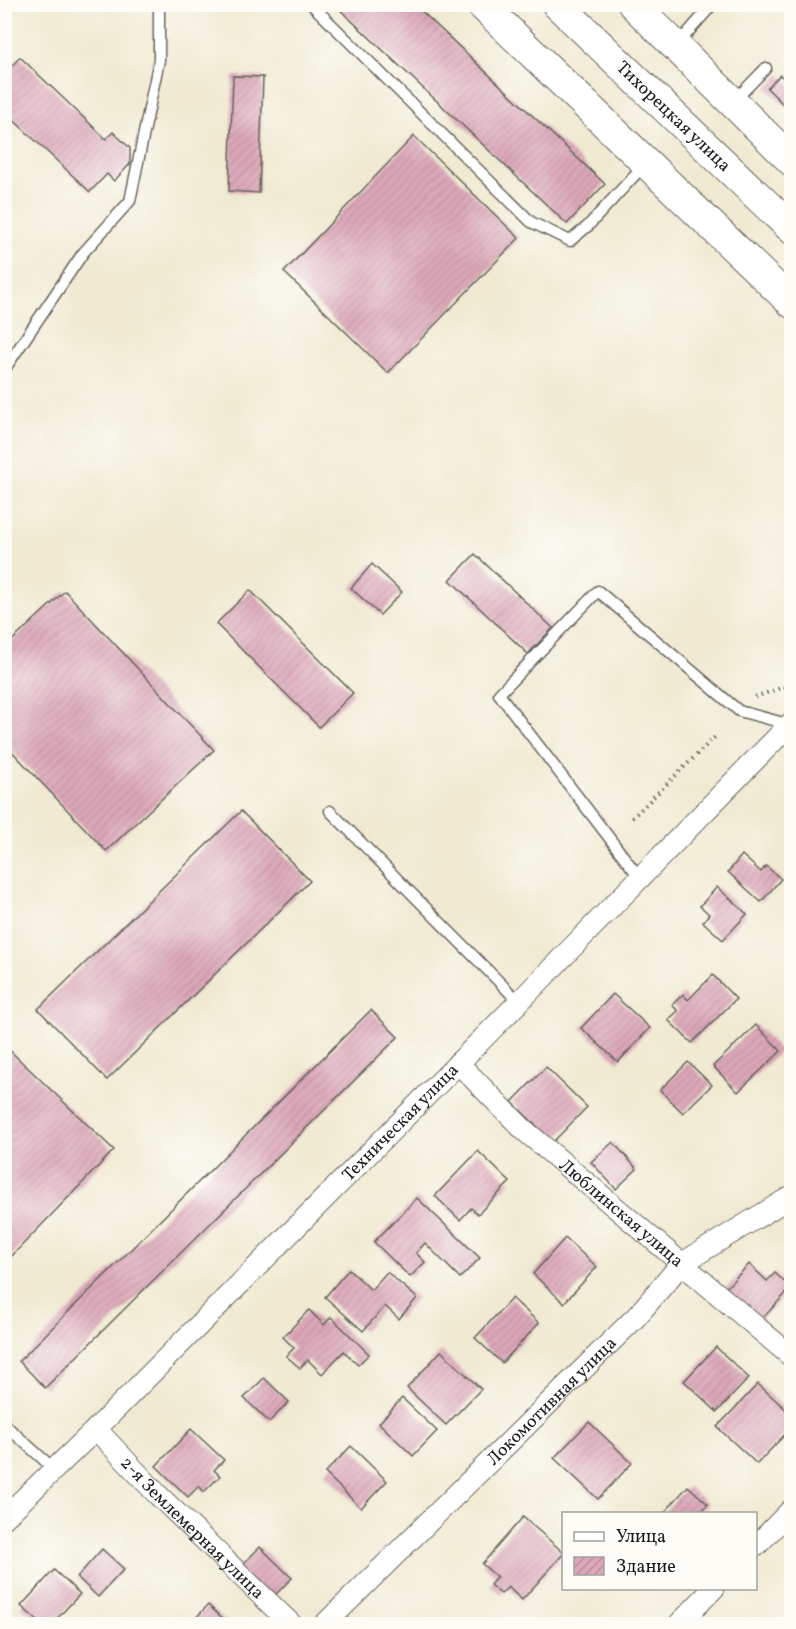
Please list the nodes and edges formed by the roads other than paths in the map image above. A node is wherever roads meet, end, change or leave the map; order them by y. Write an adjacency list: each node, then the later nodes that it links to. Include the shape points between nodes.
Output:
1 (159, 4): 14 (lane, via 159,60 130,201 83,253)
2 (311, 4): 11 (lane, via 531,222 570,241)
3 (481, 4): 11 (main road)
4 (557, 4): 12 (main road, Тихорецкая улица)
5 (633, 4): 7 (main road)
6 (713, 4): 7 (lane)
7 (676, 46): 9 (main road)
8 (766, 68): 9 (lane)
9 (733, 102): 10 (main road)
10 (792, 161)
11 (646, 163): 13 (main road)
12 (792, 229)
13 (792, 303)
14 (4, 370)
15 (791, 724): 17 (street, Техническая улица); 17 (lane, via 739,711 598,591 499,694)
16 (330, 811): 18 (lane)
17 (640, 878): 18 (street, Техническая улица)
18 (519, 1002): 19 (street, Техническая улица)
19 (458, 1064): 21 (street, Люблинская улица, via 524,1130); 24 (street, Техническая улица)
20 (792, 1196): 21 (street, Локомотивная улица)
21 (681, 1264): 22 (street, Люблинская улица); 31 (street, Локомотивная улица, via 637,1316)
22 (792, 1357)
23 (4, 1424): 25 (lane)
24 (96, 1429): 25 (street, Техническая улица); 30 (street, 2-я Землемерная улица)
25 (54, 1469): 27 (street, Техническая улица)
26 (792, 1509): 28 (street)
27 (4, 1518)
28 (757, 1545)
29 (712, 1590): 32 (street)
30 (291, 1624)
31 (325, 1624)
32 (678, 1624)

